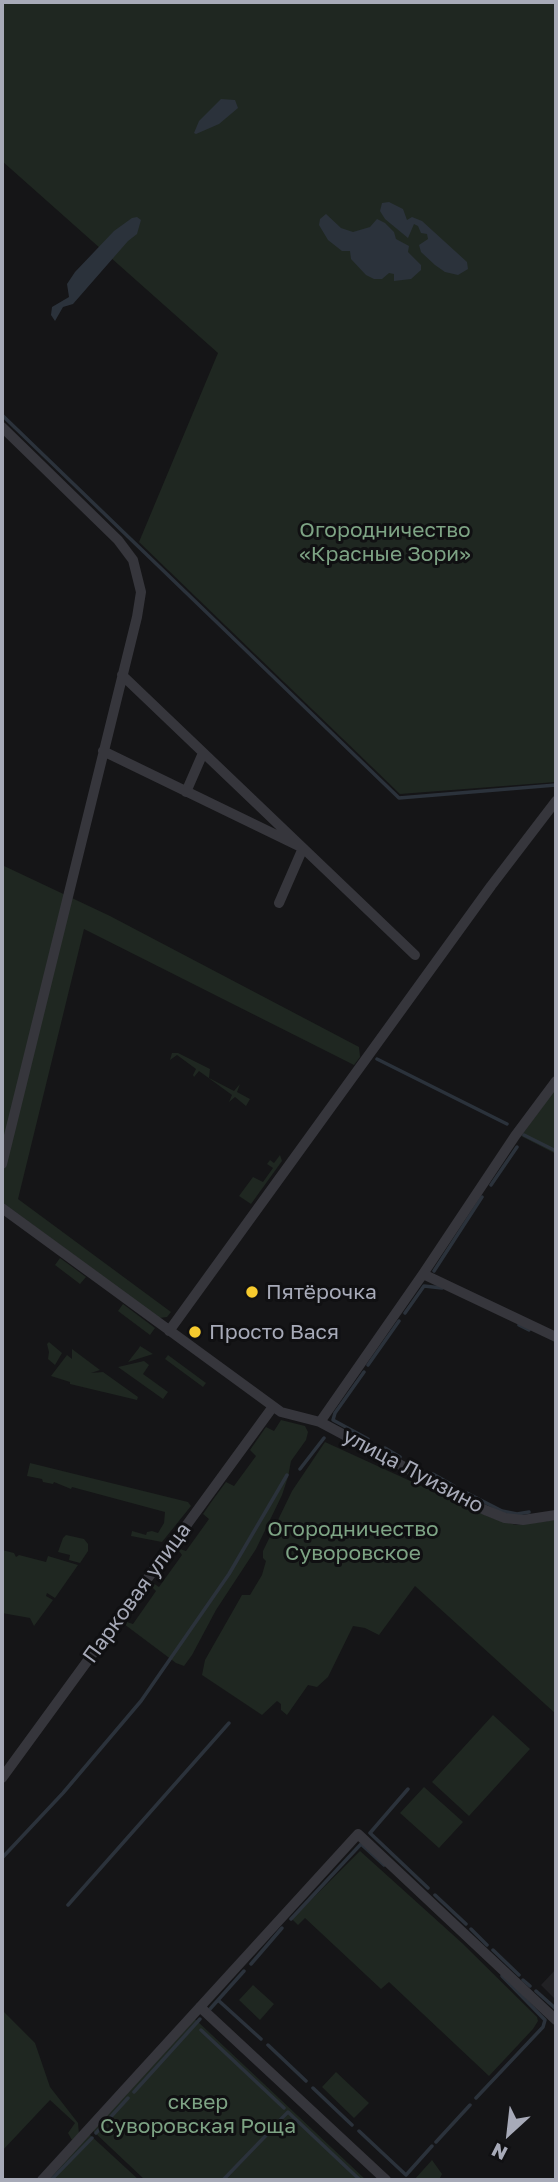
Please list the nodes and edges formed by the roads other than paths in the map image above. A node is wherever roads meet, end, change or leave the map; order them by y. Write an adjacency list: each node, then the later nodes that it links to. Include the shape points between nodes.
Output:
1 (2, 427): 2 (street, via 133,560 141,592)
2 (122, 675): 3 (street); 4 (street)
3 (103, 751): 5 (street); 11 (street)
4 (204, 753): 5 (street); 7 (street)
5 (186, 792): 7 (street)
6 (556, 802): 14 (street)
7 (303, 848): 8 (street); 9 (street)
8 (279, 903)
9 (415, 955)
10 (556, 1081): 13 (street)
11 (2, 1164)
12 (2, 1208): 14 (street, улица Луизино)
13 (423, 1274): 15 (street); 17 (street)
14 (169, 1331): 16 (street, улица Луизино)
15 (556, 1337)
16 (272, 1408): 17 (street, улица Луизино); 19 (street, Парковая улица)
17 (320, 1422): 18 (street, улица Луизино, via 505,1518)
18 (556, 1515)
19 (2, 1778)
20 (200, 2007): 21 (street, via 358,1833); 22 (street); 23 (street)
21 (556, 2020)
22 (42, 2180)
23 (386, 2180)

